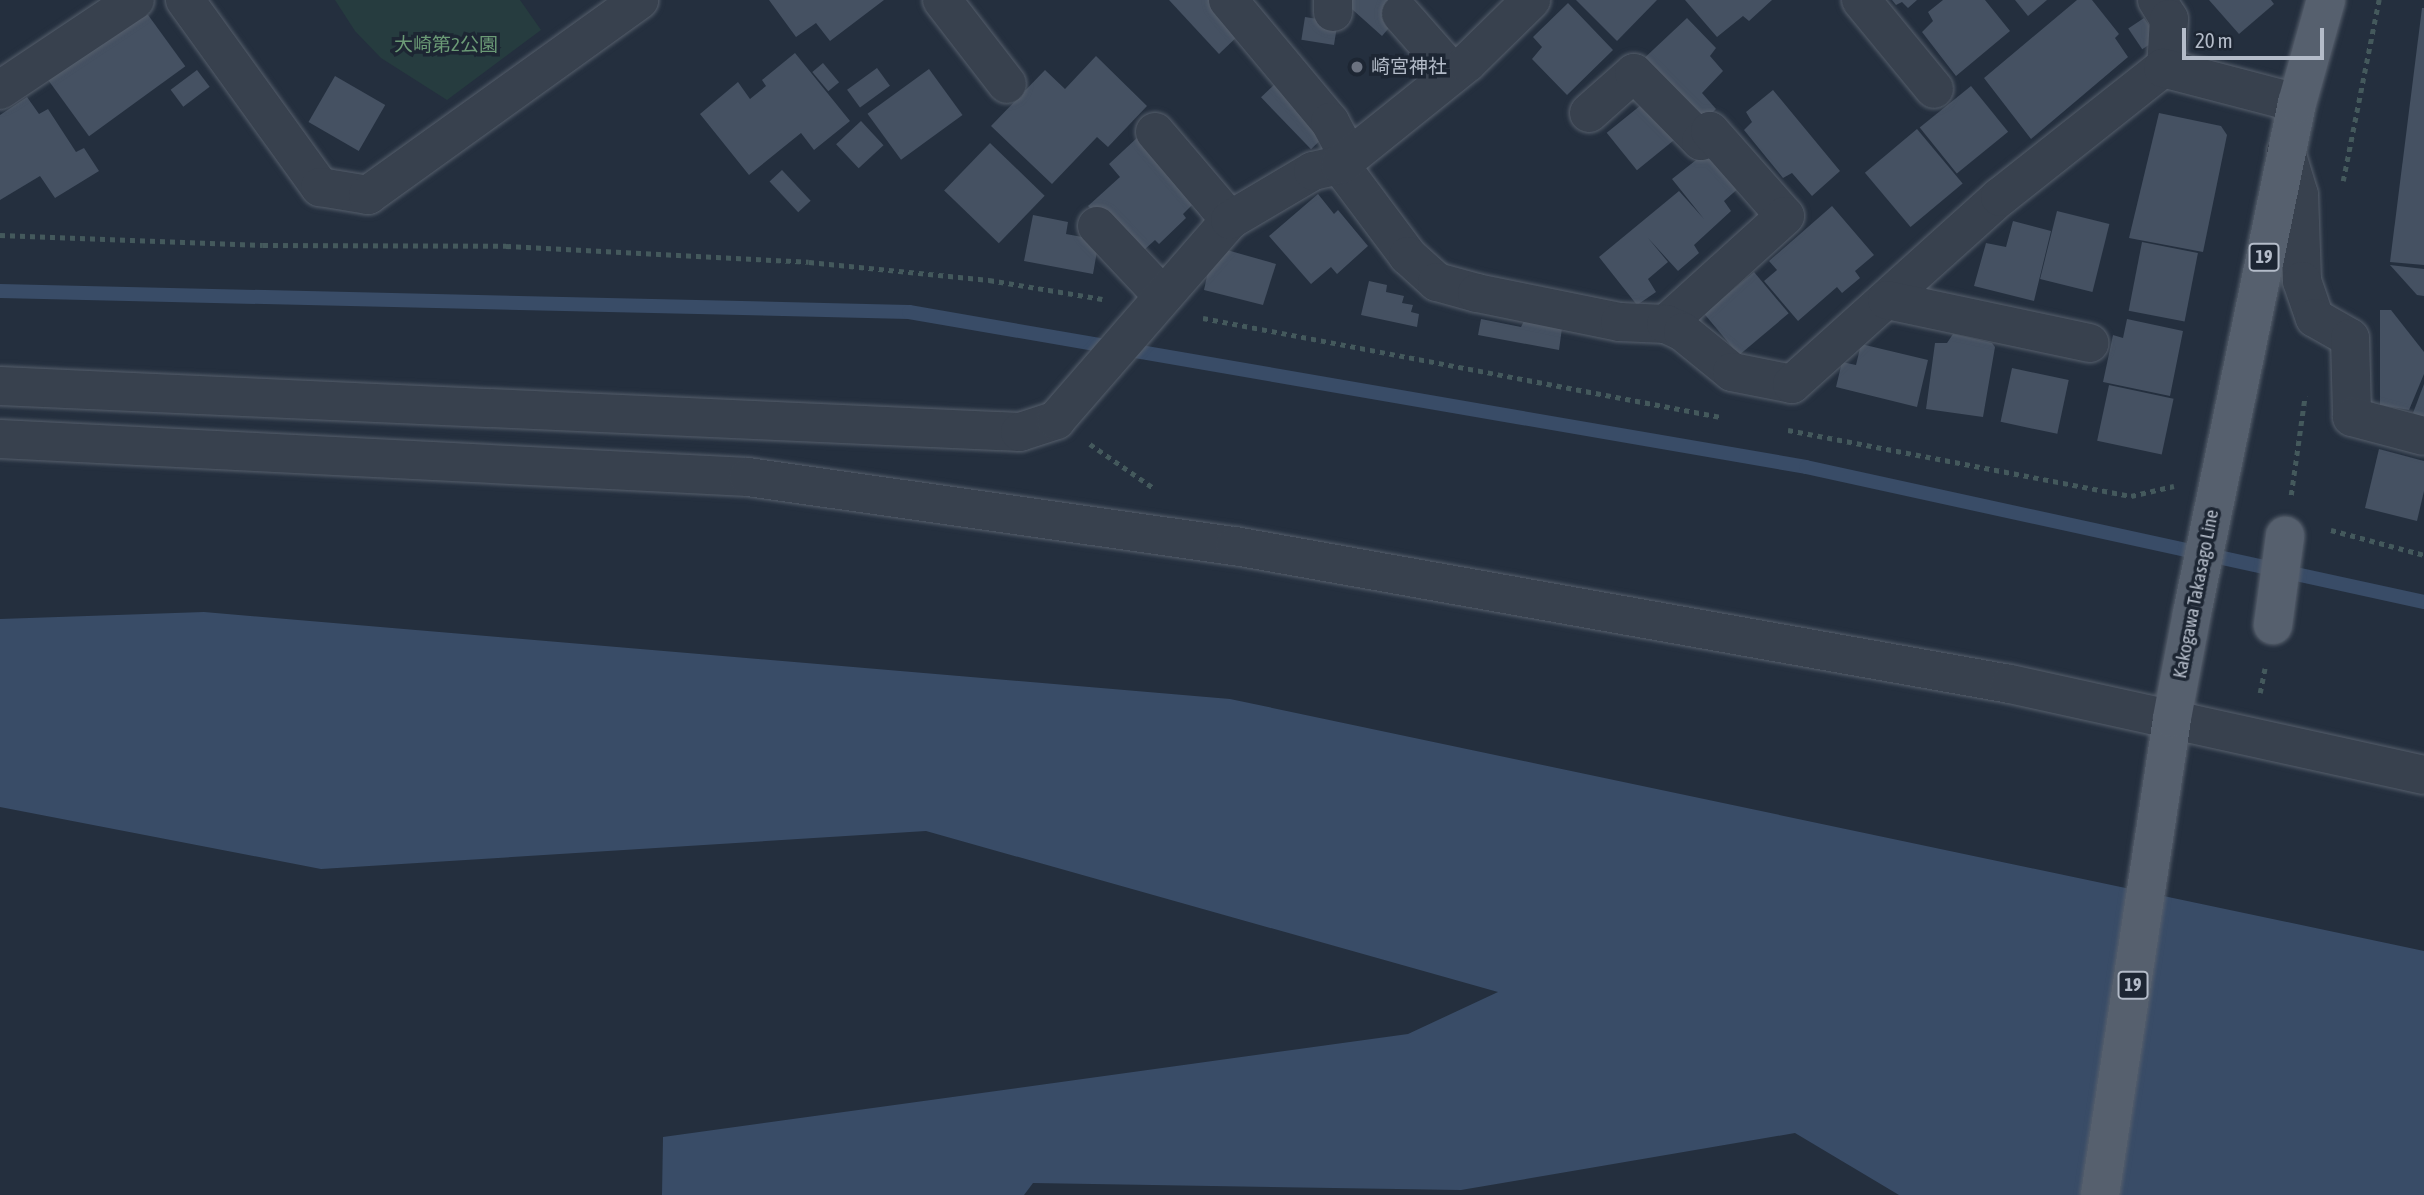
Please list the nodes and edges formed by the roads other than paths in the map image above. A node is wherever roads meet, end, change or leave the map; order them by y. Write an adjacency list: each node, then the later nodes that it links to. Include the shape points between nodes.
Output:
1 (135, 0): 15 (street)
2 (186, 0): 3 (street, via 320,187 368,195)
3 (639, 0)
4 (942, 0): 13 (street)
5 (1228, 0): 20 (street, via 1330,122)
6 (1531, 0): 12 (street)
7 (1861, 0): 14 (street)
8 (2157, 0): 11 (street, via 2169,19)
9 (2326, 0): 16 (main road, Kakogawa Takasago Line / 19)
10 (1401, 13): 12 (street)
11 (2166, 69): 16 (street); 23 (street, via 2000,197)
12 (1453, 73): 20 (street)
13 (1007, 84)
14 (1934, 89)
15 (0, 90)
16 (2297, 103): 19 (main road, Kakogawa Takasago Line / 19)
17 (1589, 113): 25 (street, via 1634,73 1701,141 1710,131 1785,216)
18 (1155, 132): 21 (street)
19 (2286, 152): 28 (street, via 2299,195 2302,281 2315,318 2350,338 2352,416); 32 (main road, Kakogawa Takasago Line / 19)
20 (1344, 161): 21 (street, via 1312,170); 25 (street, via 1408,256 1437,282 1620,322)
21 (1230, 220): 24 (street)
22 (1097, 226): 24 (street)
23 (1886, 300): 25 (street, via 1792,384 1732,372 1684,332); 26 (street)
24 (1157, 302): 27 (street, via 1056,420 1020,432)
25 (1666, 324)
26 (2089, 343)
27 (0, 386)
28 (2424, 436)
29 (0, 439): 32 (street, via 748,477 1249,548 2010,684)
30 (2285, 536): 31 (main road)
31 (2273, 625)
32 (2172, 718): 33 (street); 34 (main road, Kakogawa Takasago Line / 19)
33 (2424, 775)
34 (2100, 1195)

